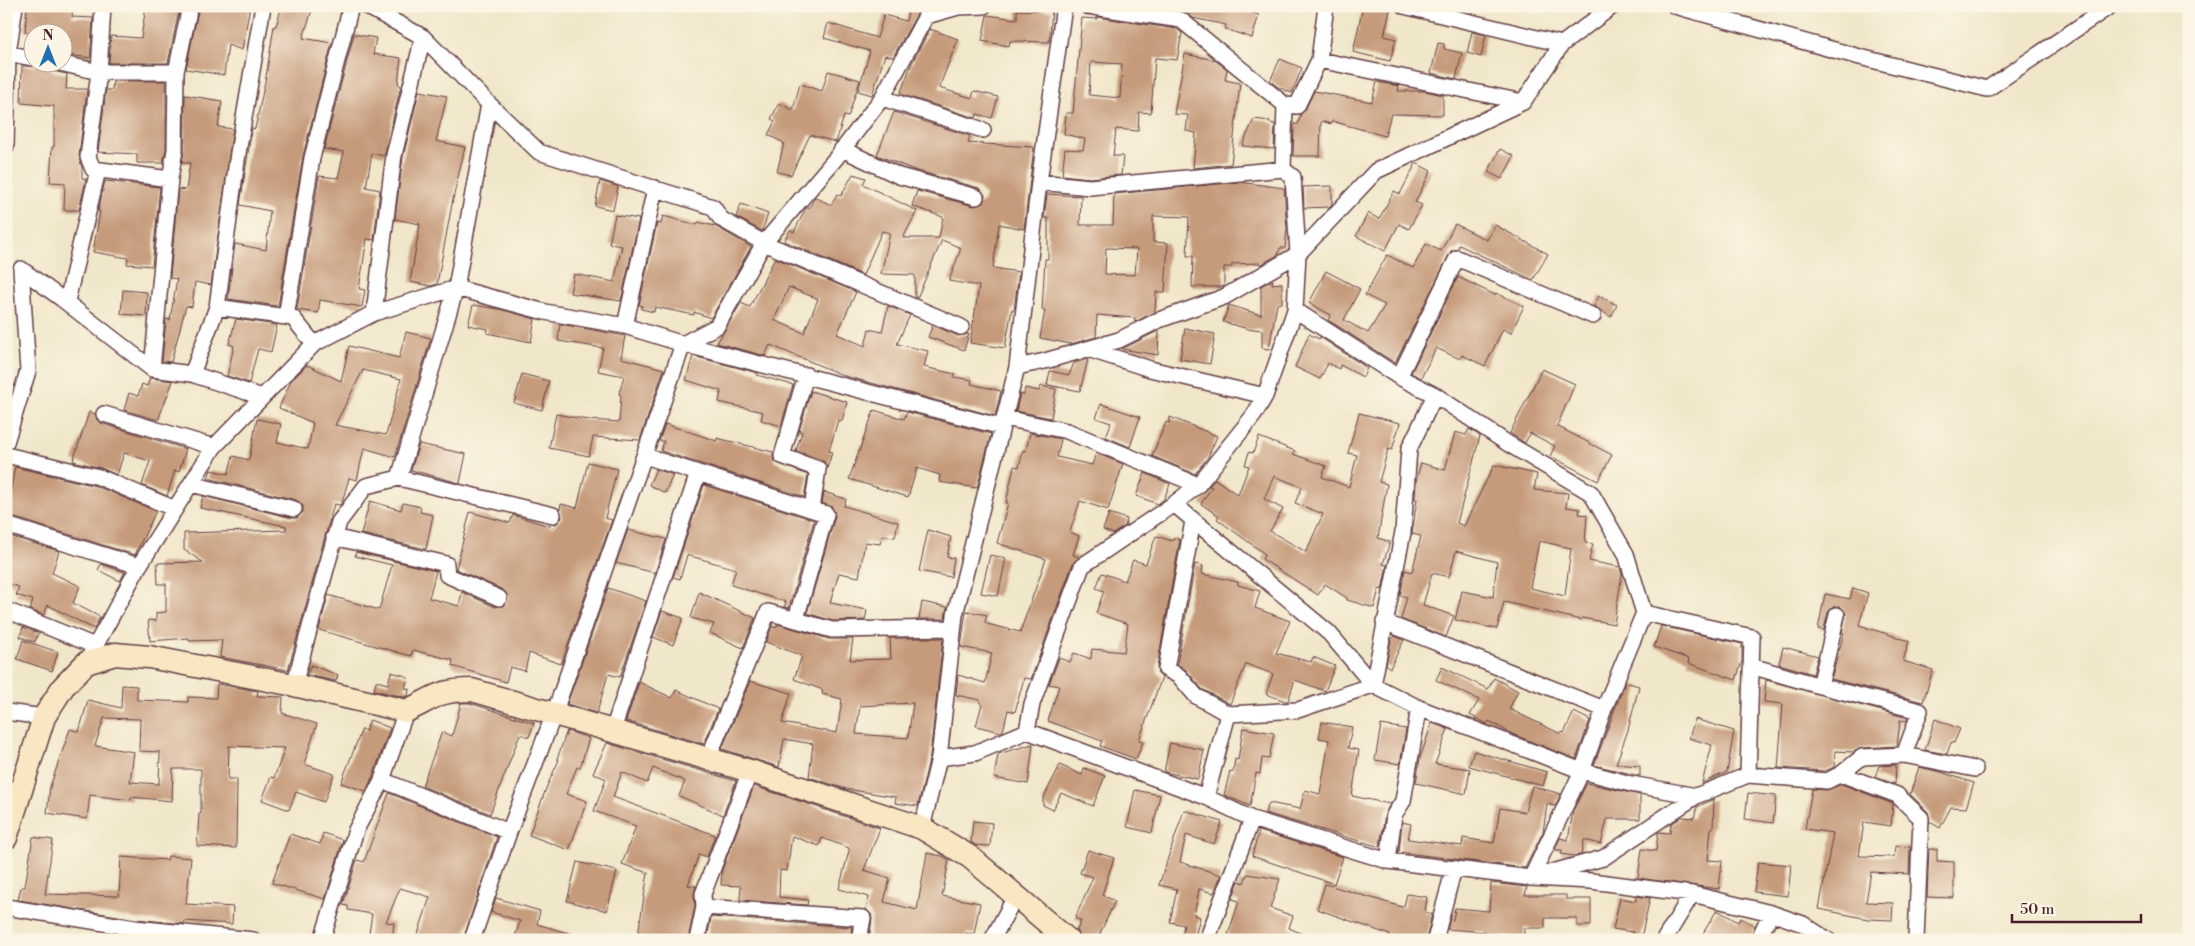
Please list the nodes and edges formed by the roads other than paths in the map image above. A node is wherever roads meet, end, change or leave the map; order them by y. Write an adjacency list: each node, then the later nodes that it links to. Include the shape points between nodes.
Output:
1 (15, 6): 17 (street)
2 (103, 6): 21 (street)
3 (190, 6): 22 (street)
4 (263, 6): 40 (street, via 238,153)
5 (351, 6): 44 (street, via 312,158 286,317)
6 (366, 6): 15 (street)
7 (984, 6): 23 (street, via 958,7 926,16)
8 (1064, 6): 33 (street)
9 (1087, 6): 26 (street, via 1181,20)
10 (1326, 6): 19 (street)
11 (1404, 6): 16 (street)
12 (1613, 6): 16 (street)
13 (1675, 6): 14 (street, via 1987,89)
14 (2110, 6)
15 (423, 37): 25 (street); 42 (street, via 394,155)
16 (1562, 44): 24 (street)
17 (7, 53): 18 (street); 28 (street)
18 (22, 56)
19 (1319, 60): 24 (street); 26 (street, via 1297,106)
20 (72, 66): 21 (street)
21 (99, 72): 22 (street); 30 (street, via 88,157)
22 (176, 72): 32 (street, via 175,150)
23 (882, 98): 27 (street); 29 (street)
24 (1523, 102): 37 (street, via 1376,171)
25 (489, 104): 34 (street, via 539,152); 38 (street)
26 (1285, 105): 31 (street)
27 (983, 130)
28 (6, 147)
29 (842, 149): 35 (street, via 899,176); 36 (street)
30 (92, 169): 32 (street); 39 (street, via 98,170 67,300)
31 (1283, 169): 33 (street, via 1090,187); 37 (street, via 1293,177)
32 (170, 179): 51 (street)
33 (1039, 182): 50 (street)
34 (655, 188): 36 (street, via 713,207 721,219); 45 (street)
35 (976, 197)
36 (764, 243): 46 (street); 48 (street, via 717,326)
37 (1298, 254): 41 (street); 49 (street, via 1224,297 1159,320 1119,340)
38 (456, 288): 42 (street); 45 (street, via 545,312); 65 (street)
39 (62, 299): 51 (street); 60 (street, via 21,269 28,371)
40 (218, 307): 44 (street); 52 (street)
41 (1294, 310): 54 (street); 56 (street)
42 (374, 313): 47 (street)
43 (1593, 316): 54 (street, via 1457,258)
44 (294, 318): 47 (street)
45 (626, 326): 48 (street)
46 (961, 327)
47 (314, 344): 57 (street)
48 (683, 344): 53 (street); 63 (street)
49 (1088, 349): 50 (street); 56 (street, via 1150,369)
50 (1017, 367): 59 (street)
51 (152, 369): 52 (street)
52 (192, 374): 57 (street)
53 (806, 375): 59 (street); 71 (street, via 782,456 818,469)
54 (1399, 377): 55 (street)
55 (1435, 395): 79 (street, via 1591,493 1626,554); 82 (street, via 1409,449 1402,532)
56 (1265, 396): 67 (street, via 1254,416)
57 (262, 397): 61 (street)
58 (104, 414): 61 (street)
59 (1004, 422): 67 (street, via 1066,431); 83 (street)
60 (6, 442)
61 (214, 446): 66 (street)
62 (6, 455): 69 (street, via 98,477)
63 (645, 456): 64 (street); 93 (street)
64 (698, 473): 71 (street); 96 (street)
65 (399, 478): 72 (street); 75 (street, via 366,486 339,522)
66 (191, 484): 69 (street); 70 (street)
67 (1198, 486): 68 (street)
68 (1174, 504): 73 (street); 97 (street, via 1082,566 1032,704)
69 (175, 509): 76 (street)
70 (294, 509)
71 (812, 509): 81 (street, via 826,514)
72 (553, 515)
73 (1193, 521): 87 (street, via 1329,632); 94 (street, via 1166,669 1179,676 1196,696)
74 (6, 525): 76 (street)
75 (334, 537): 77 (street, via 446,564 447,575); 86 (street)
76 (139, 566): 84 (street)
77 (499, 598)
78 (6, 610): 84 (street)
79 (1644, 613): 85 (street, via 1752,637); 90 (street)
80 (1837, 616): 88 (street)
81 (796, 619): 83 (street, via 832,630); 100 (street, via 768,612)
82 (1384, 622): 87 (street); 90 (street)
83 (953, 628): 99 (street)
84 (90, 654): 86 (main road, via 149,657); 95 (main road)
85 (1751, 666): 88 (street); 105 (street)
86 (294, 685): 91 (main road)
87 (1373, 685): 89 (street); 94 (street, via 1298,710)
88 (1820, 686): 98 (street, via 1920,711)
89 (1419, 708): 103 (street); 113 (street, via 1403,801 1394,815)
90 (1604, 709): 103 (street)
91 (406, 711): 93 (main road, via 433,695 451,690 472,690); 106 (street)
92 (6, 712): 95 (street)
93 (554, 714): 96 (main road); 111 (street)
94 (1228, 714): 108 (street)
95 (44, 717): 112 (main road)
96 (613, 730): 100 (main road)
97 (1027, 731): 99 (street, via 975,754); 108 (street)
98 (1904, 755): 101 (street); 104 (street, via 1862,757)
99 (938, 758): 110 (street)
100 (708, 759): 102 (main road)
101 (1975, 769)
102 (750, 771): 110 (main road); 119 (street, via 703,894)
103 (1582, 771): 107 (street); 115 (street)
104 (1841, 774): 105 (street, via 1828,781); 133 (street, via 1898,795 1921,818)
105 (1748, 775): 107 (street)
106 (382, 780): 111 (street); 122 (street, via 356,830)
107 (1696, 796): 115 (street, via 1603,858)
108 (1206, 797): 109 (street)
109 (1252, 819): 113 (street); 128 (street)
110 (922, 828): 117 (main road, via 970,857)
111 (509, 832): 123 (street)
112 (6, 838)
113 (1388, 861): 114 (street)
114 (1454, 868): 115 (street); 129 (street)
115 (1531, 878): 116 (street, via 1591,881)
116 (1692, 894): 120 (street); 130 (street)
117 (1016, 895): 126 (street); 127 (main road)
118 (6, 907): 121 (street, via 136,928)
119 (704, 907): 124 (street); 125 (street, via 863,918)
120 (1771, 913): 131 (street); 132 (street, via 1803,924)
121 (253, 940)
122 (322, 940)
123 (472, 940)
124 (698, 940)
125 (859, 940)
126 (992, 940)
127 (1068, 940)
128 (1206, 940)
129 (1435, 940)
130 (1664, 940)
131 (1758, 940)
132 (1828, 940)
133 (1916, 940)

